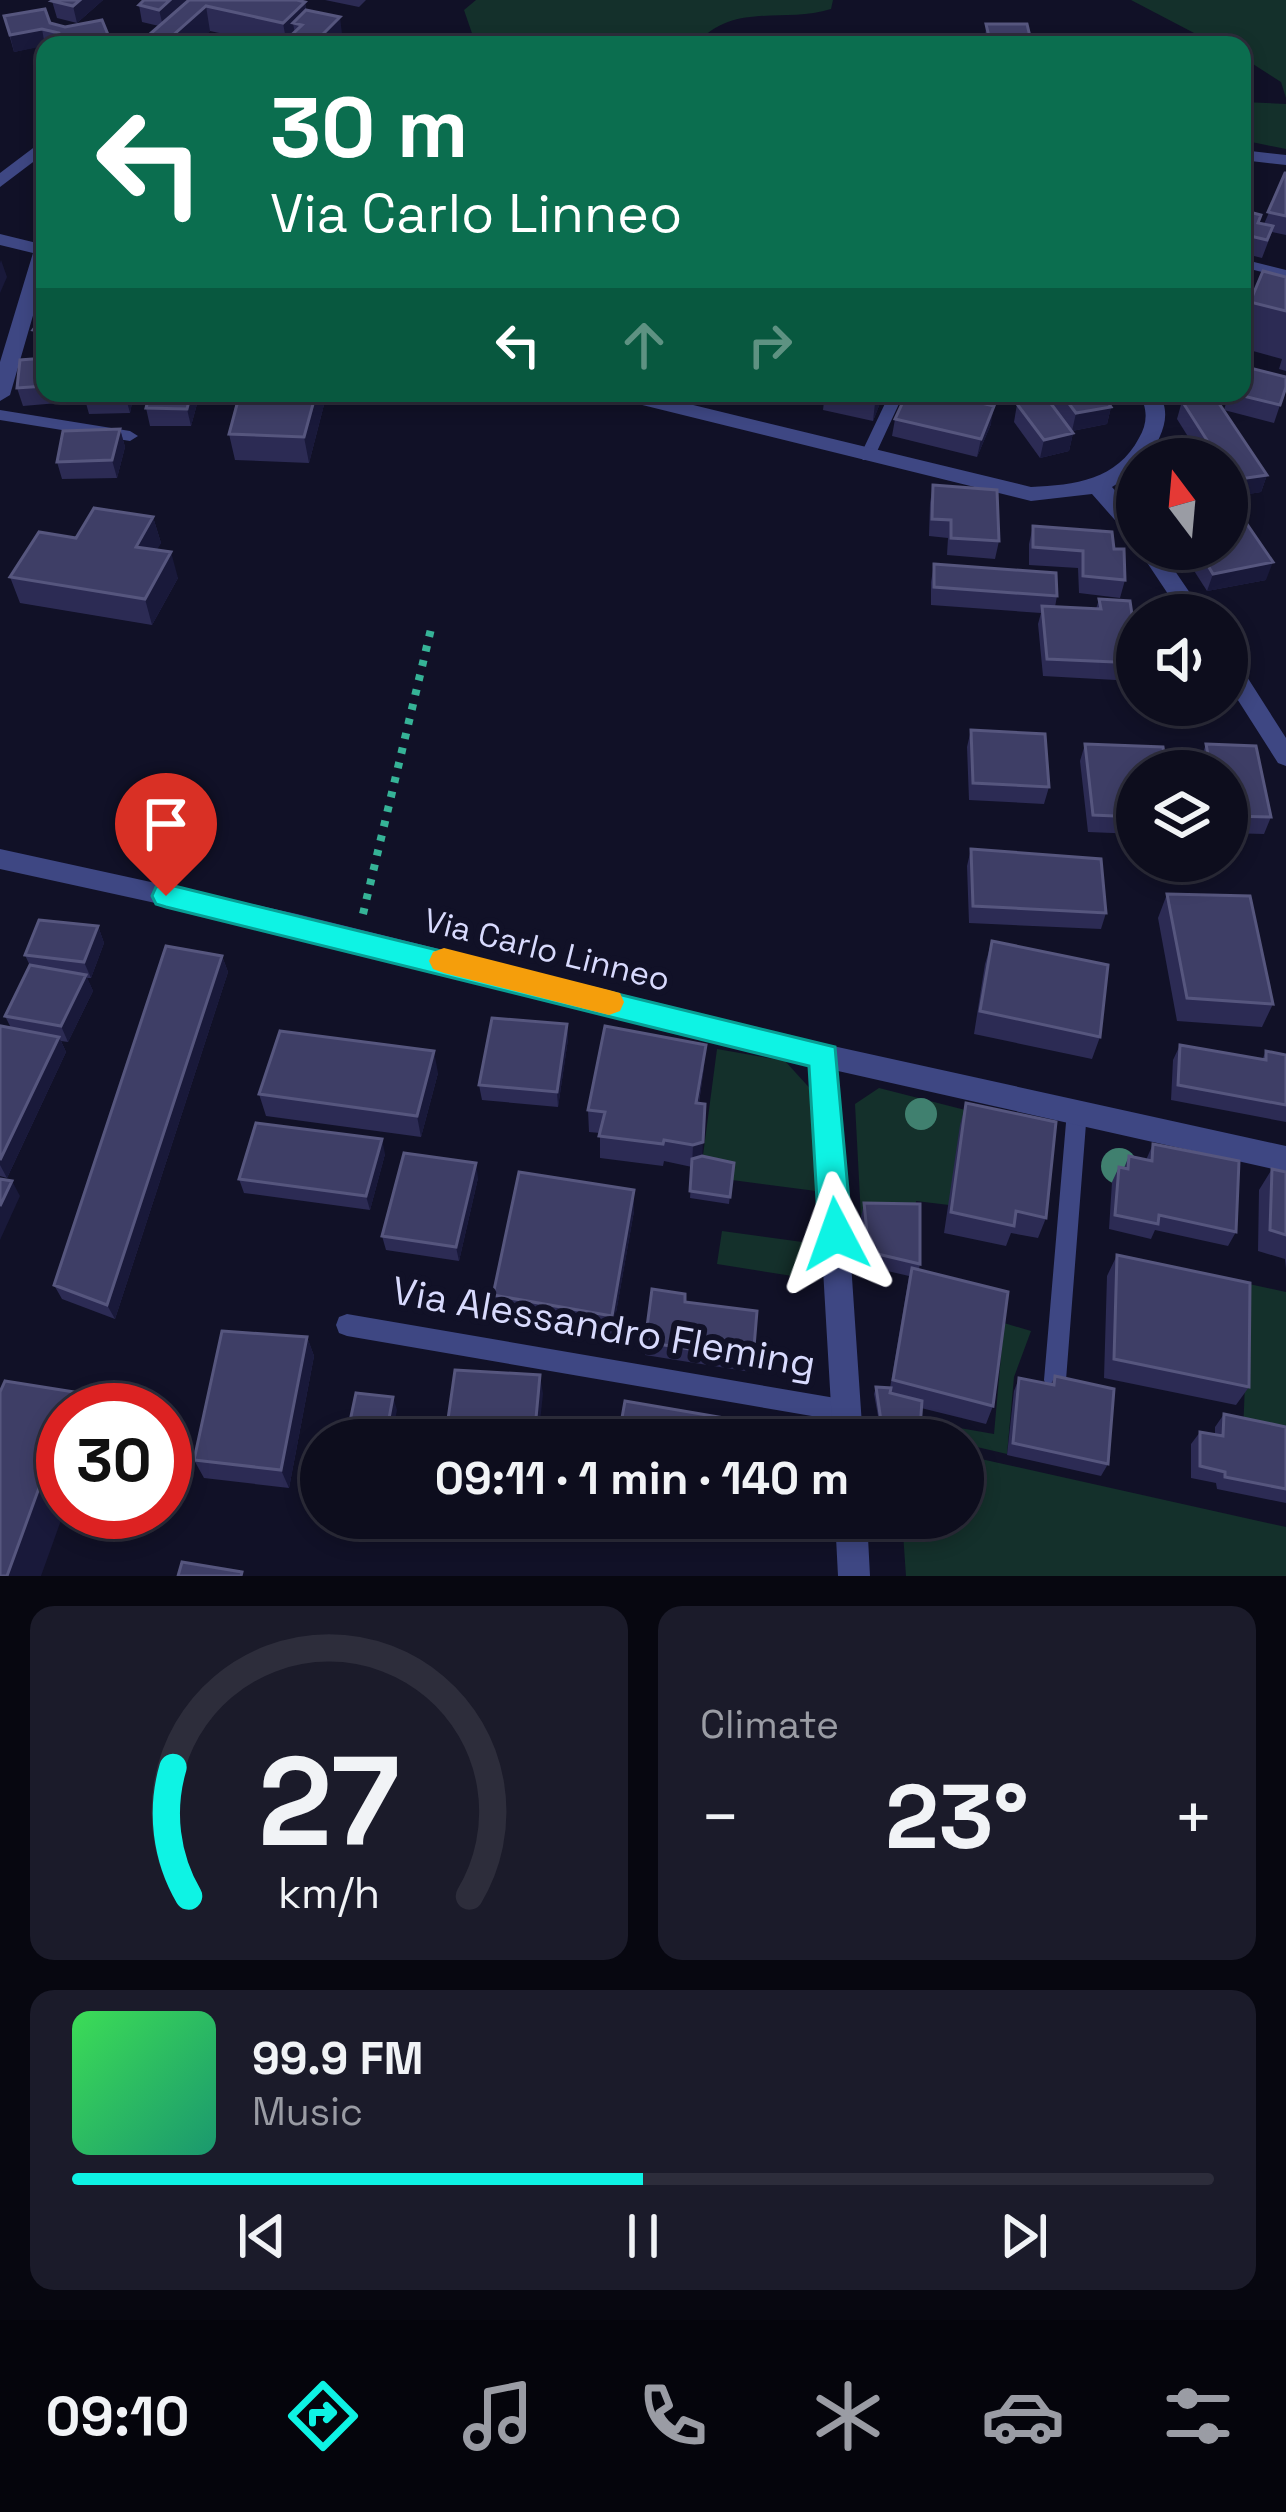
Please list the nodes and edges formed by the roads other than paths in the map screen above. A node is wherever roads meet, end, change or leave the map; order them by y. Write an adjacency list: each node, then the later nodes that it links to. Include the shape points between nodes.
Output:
1 (36, 151): 4 (street)
2 (1251, 156): 3 (street)
3 (1286, 160)
4 (0, 182)
5 (0, 239): 6 (street)
6 (36, 248)
7 (1251, 265): 8 (lane)
8 (1286, 274)
9 (36, 276): 10 (street)
10 (0, 395)
11 (654, 402): 17 (street)
12 (893, 402): 17 (lane)
13 (1155, 402): 16 (street)
14 (0, 415): 15 (lane)
15 (130, 436)
16 (1149, 438)
17 (868, 456): 19 (street, via 1031,494)
18 (1116, 478): 19 (street)
19 (1096, 487): 20 (street)
20 (1116, 505)
21 (1248, 697): 22 (street)
22 (1286, 758)
23 (0, 859): 24 (street, Via Carlo Linneo)
24 (824, 1056): 25 (street, Via Carlo Linneo); 30 (street, Via Alessandro Fleming)
25 (1076, 1111): 26 (street, Via Carlo Linneo); 28 (lane)
26 (1286, 1159)
27 (347, 1325): 29 (lane, Via Alessandro Fleming)
28 (1055, 1380)
29 (818, 1419)
30 (848, 1419)
31 (852, 1539): 32 (street)
32 (854, 1576)

